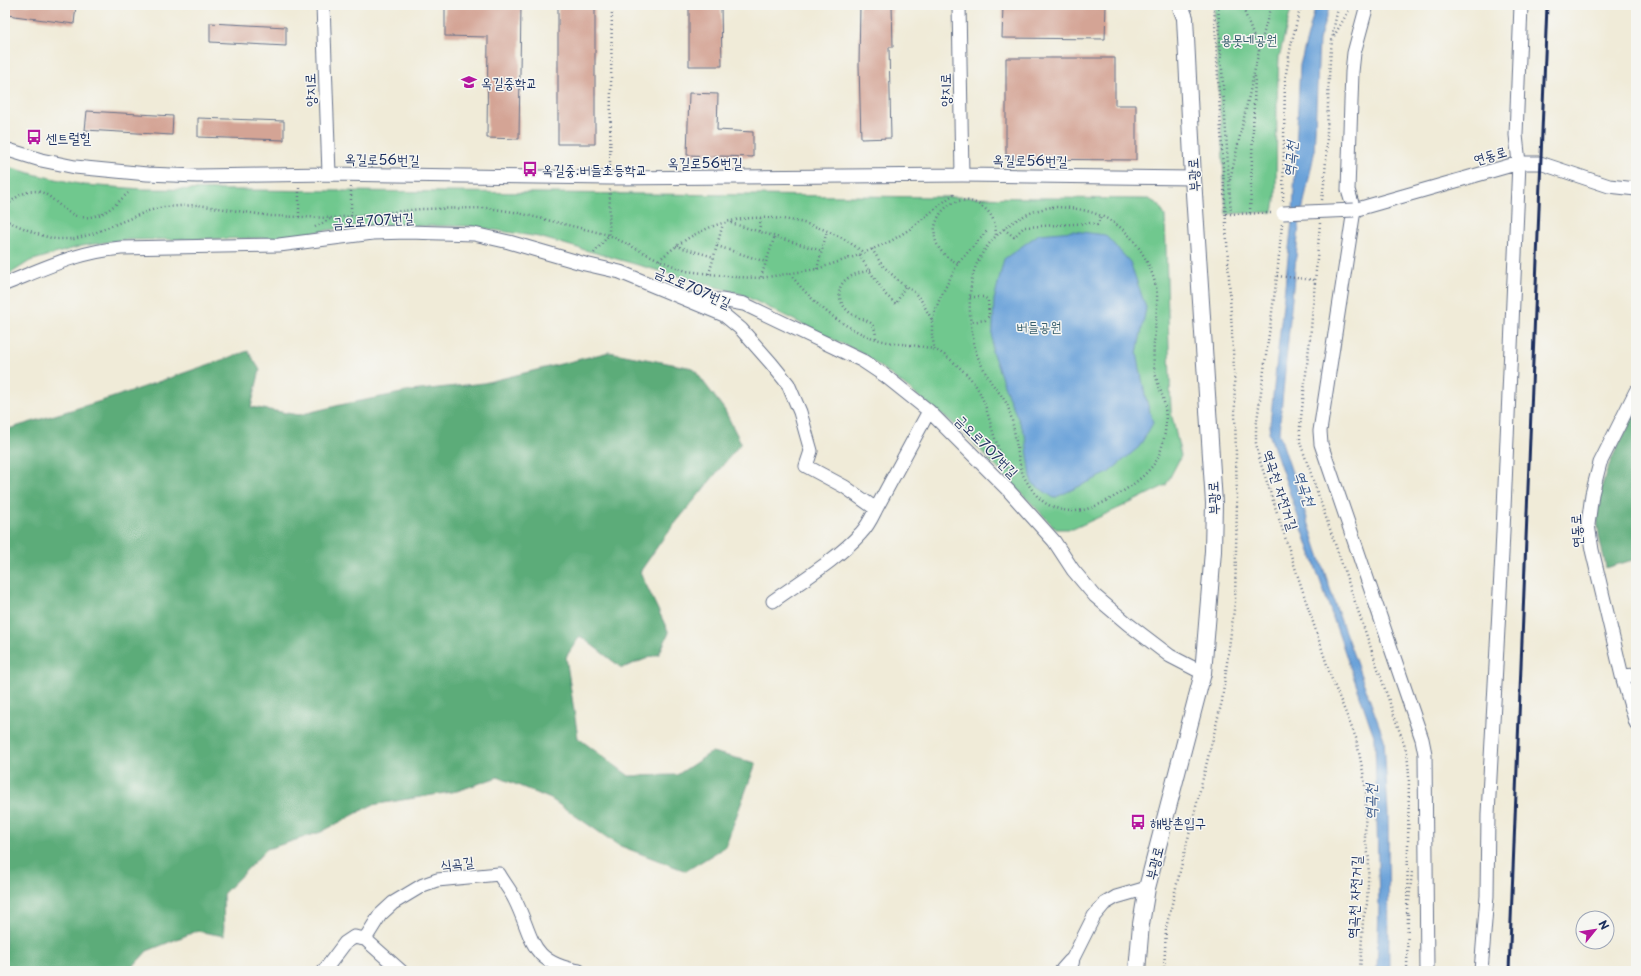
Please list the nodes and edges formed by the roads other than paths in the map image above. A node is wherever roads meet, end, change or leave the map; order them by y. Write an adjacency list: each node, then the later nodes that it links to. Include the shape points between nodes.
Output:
1 (323, 5): 8 (street, 양지로)
2 (959, 5): 9 (street, 양지로)
3 (1367, 5): 12 (street, via 1352,72 1348,190)
4 (1521, 5): 7 (street, via 1516,135)
5 (1185, 9): 10 (main road, 부광로)
6 (5, 149): 8 (street, 옥길로56번길, via 75,168 112,172 197,176)
7 (1519, 163): 11 (street, 연동로, via 1540,163 1609,186); 12 (street, 연동로); 32 (street, via 1488,814 1487,896)
8 (329, 174): 9 (street, 옥길로56번길, via 610,178)
9 (962, 175): 10 (street, 옥길로56번길)
10 (1193, 178): 20 (main road, 부광로, via 1214,503 1213,551)
11 (1636, 189)
12 (1354, 210): 13 (street, 연동로, bridge); 31 (street, via 1320,431 1322,444 1425,754)
13 (1283, 213)
14 (5, 284): 15 (street, 금오로707번길, via 60,261 103,250 280,245 373,233 408,232 474,234 508,242 620,272)
15 (684, 299): 17 (street, 금오로707번길, via 721,300 744,304 863,362 884,375); 18 (street, 금오로707번길, via 724,315 741,329 788,384 800,412 811,451 806,466 845,487)
16 (1636, 391): 22 (street, 연동로, via 1600,463 1588,525)
17 (929, 411): 18 (street); 20 (street, 금오로707번길, via 1009,491 1054,541 1073,570 1095,596 1170,656)
18 (876, 509): 19 (street, via 866,527 848,546)
19 (773, 601)
20 (1203, 673): 24 (main road, 부광로)
21 (1636, 675): 22 (street)
22 (1622, 676): 23 (street, 연동로)
23 (1636, 723)
24 (1148, 888): 26 (street, via 1116,897 1104,904 1094,916); 30 (main road, 부광로, via 1141,924)
25 (365, 939): 27 (street, via 354,937 345,943); 28 (street); 29 (street, 식곡길, via 380,915 393,903 424,885 438,880 498,874 515,900 532,943 541,954 554,964)
26 (1068, 968)
27 (324, 971)
28 (401, 971)
29 (579, 971)
30 (1137, 971)
31 (1427, 971)
32 (1481, 971)

